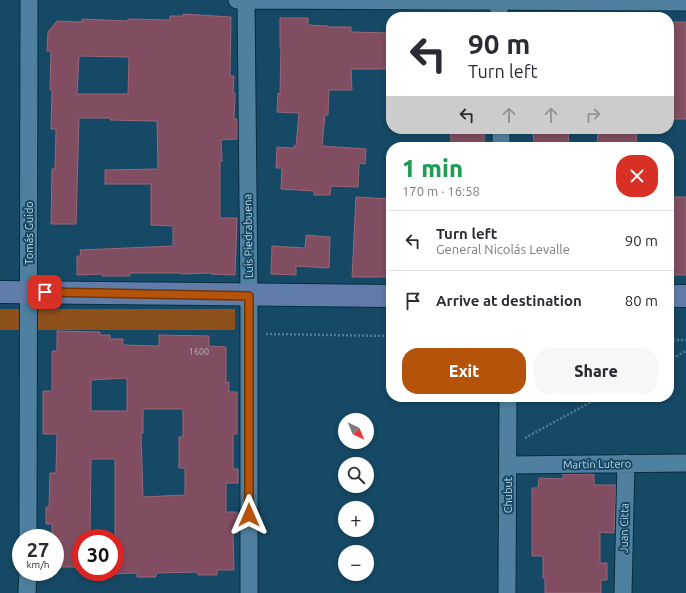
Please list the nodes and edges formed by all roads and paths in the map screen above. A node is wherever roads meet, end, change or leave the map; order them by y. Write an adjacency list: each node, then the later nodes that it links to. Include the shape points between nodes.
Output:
1 (29, 0): 7 (street, Tomás Guido)
2 (237, 0): 3 (street)
3 (246, 0): 5 (street); 8 (street, Luis Piedrabuena)
4 (686, 2): 5 (street)
5 (499, 6)
6 (0, 292): 7 (street)
7 (29, 292): 8 (street); 24 (street, Tomás Guido)
8 (249, 296): 9 (street); 27 (street, Luis Piedrabuena)
9 (386, 296)
10 (674, 296): 11 (street)
11 (686, 296)
12 (262, 334): 13 (path)
13 (386, 336)
14 (674, 340): 15 (path)
15 (686, 340)
16 (686, 351): 17 (path)
17 (674, 357)
18 (508, 402): 23 (street, Chubut)
19 (591, 402): 20 (path)
20 (519, 441)
21 (626, 463): 22 (street, Martín Lutero); 23 (street, Martín Lutero); 29 (street, Juan Citta)
22 (686, 463)
23 (508, 465): 28 (street, Chubut)
24 (28, 529)
25 (28, 581): 26 (street)
26 (27, 593)
27 (248, 593)
28 (508, 593)
29 (623, 593)

